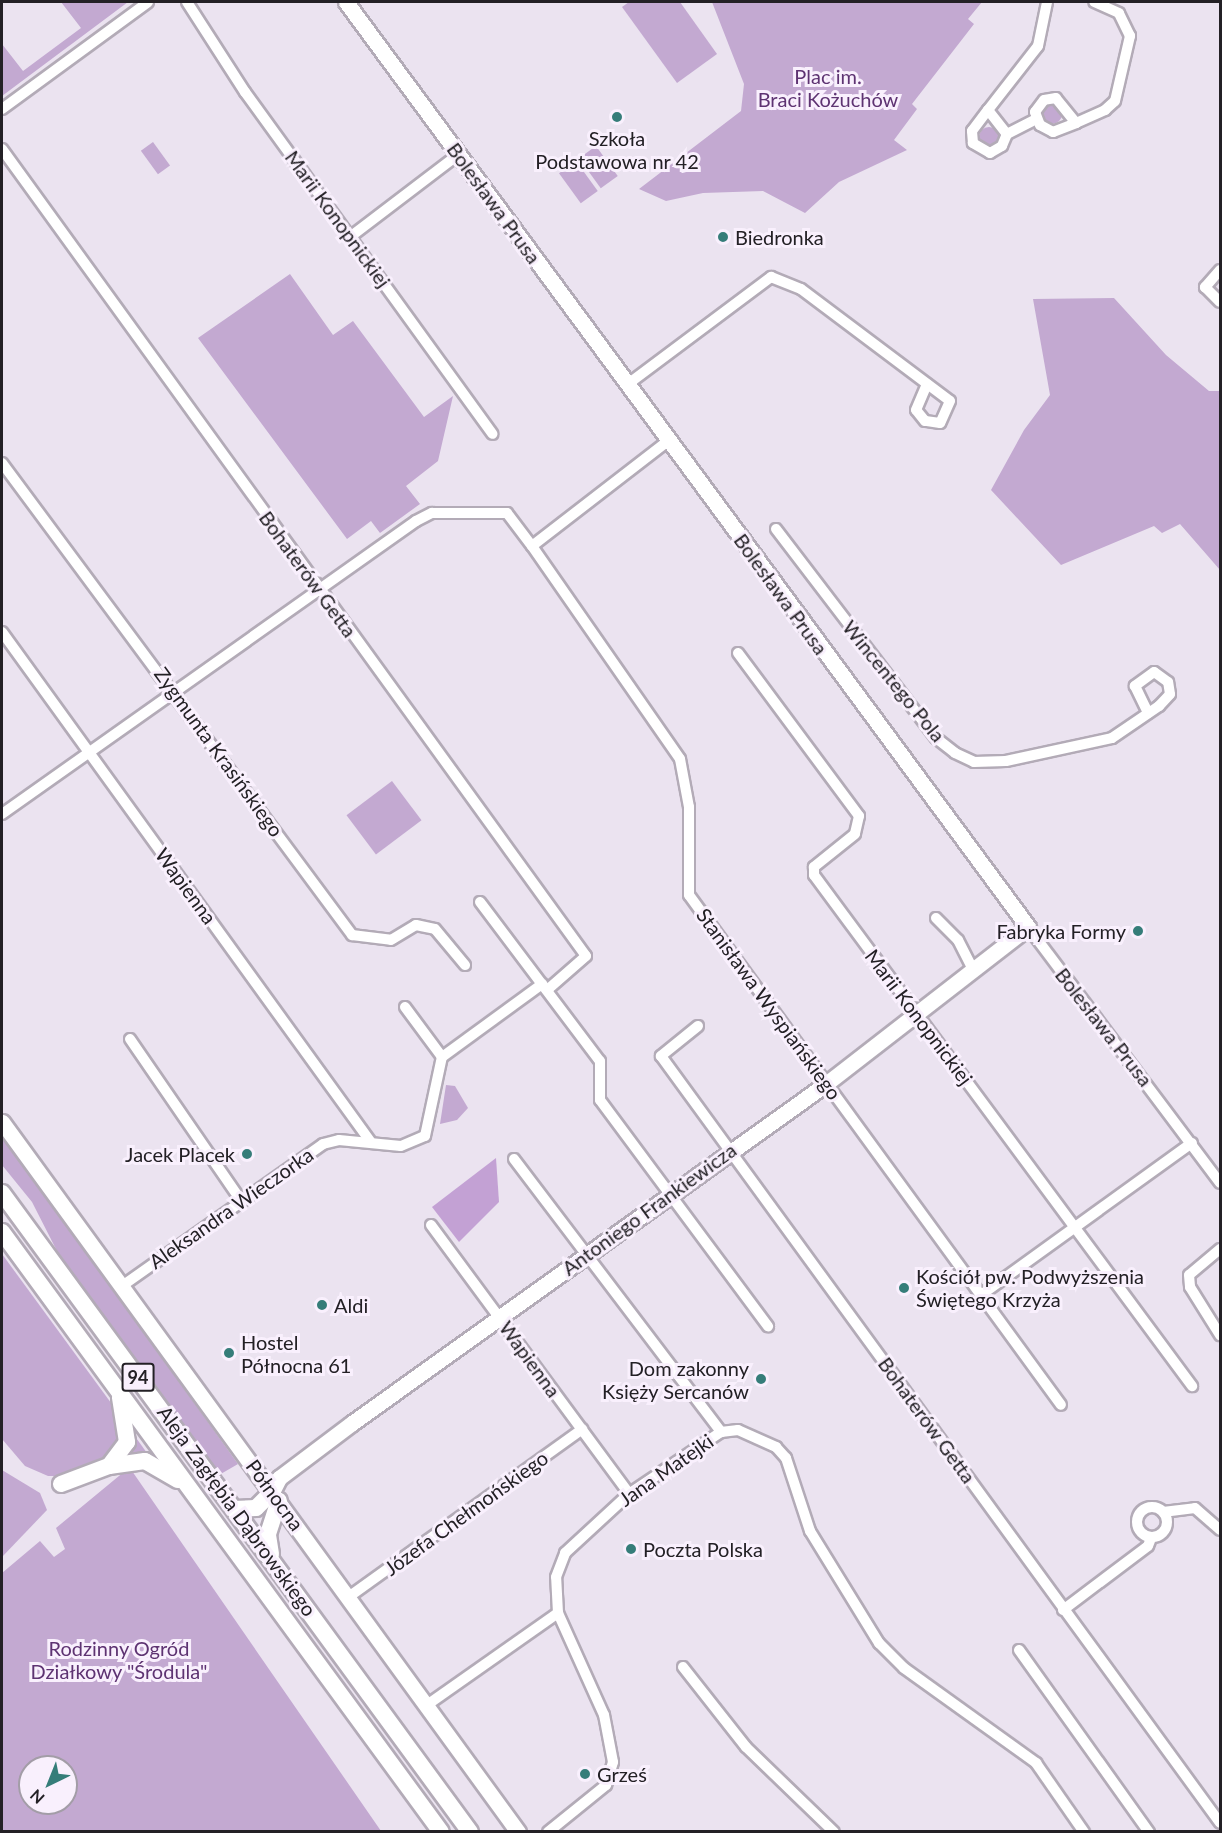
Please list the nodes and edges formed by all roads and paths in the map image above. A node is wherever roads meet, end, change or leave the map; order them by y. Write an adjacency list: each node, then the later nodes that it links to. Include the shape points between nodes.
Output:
1 (148, 2): 6 (street)
2 (187, 2): 13 (street, Marii Konopnickiej, via 244,92)
3 (346, 2): 12 (street, Bolesława Prusa)
4 (1047, 2): 7 (street, via 1038,46)
5 (1094, 2): 9 (street, via 1119,13 1130,36 1115,101)
6 (2, 109)
7 (988, 110): 10 (street); 10 (street, via 972,131 974,143 990,153 1002,146)
8 (1036, 119): 9 (street, via 1053,132); 9 (street, via 1040,103 1056,98); 10 (street)
9 (1076, 123)
10 (1007, 134)
11 (2, 149): 23 (street, Bohaterów Getta)
12 (459, 154): 13 (street); 16 (street, Bolesława Prusa)
13 (350, 237): 18 (street, Marii Konopnickiej)
14 (1221, 270): 15 (street, via 1205,287)
15 (1221, 302)
16 (627, 384): 17 (street, via 771,277 801,289); 19 (street, Bolesława Prusa)
17 (927, 384)
18 (494, 434)
19 (669, 440): 22 (street); 32 (street, Bolesława Prusa)
20 (2, 463): 26 (street, Zygmunta Krasińskiego)
21 (776, 529): 27 (street, Wincentego Pola, via 936,738 955,753 974,762 1006,761 1089,744 1112,738)
22 (532, 546): 23 (street, Stanisława Wyspiańskiego, via 507,513 432,513); 41 (street, Stanisława Wyspiańskiego, via 680,759 689,807 689,895)
23 (319, 588): 26 (street); 35 (street, Bohaterów Getta, via 586,956)
24 (2, 632): 28 (street, Wapienna)
25 (738, 653): 37 (street, Marii Konopnickiej, via 859,816 855,834 814,867 814,876)
26 (175, 691): 28 (street); 33 (street, Zygmunta Krasińskiego, via 352,935 391,940 416,925 435,929)
27 (1148, 713)
28 (88, 751): 29 (street); 43 (street, Wapienna)
29 (3, 810)
30 (480, 902): 35 (street)
31 (936, 918): 34 (street, via 958,940)
32 (1028, 927): 34 (street, Antoniego Frankiewicza); 44 (street, Bolesława Prusa)
33 (465, 965)
34 (972, 968): 37 (street, Antoniego Frankiewicza)
35 (545, 987): 40 (street); 48 (street, via 600,1061 600,1100)
36 (405, 1007): 40 (street)
37 (916, 1013): 41 (street, Antoniego Frankiewicza); 52 (street, Marii Konopnickiej)
38 (698, 1026): 45 (street, Bohaterów Getta, via 661,1056)
39 (130, 1039): 50 (street)
40 (442, 1057): 43 (street, Aleksandra Wieczorka, via 425,1136 401,1146)
41 (827, 1083): 45 (street, Antoniego Frankiewicza); 57 (street, Stanisława Wyspiańskiego)
42 (2, 1122): 56 (street, Północna)
43 (370, 1141): 50 (street, Aleksandra Wieczorka, via 323,1144)
44 (1192, 1143): 47 (street, Bolesława Prusa); 52 (street)
45 (729, 1150): 48 (street, Antoniego Frankiewicza); 77 (street, Bohaterów Getta)
46 (514, 1159): 55 (street)
47 (1221, 1183)
48 (669, 1191): 55 (street, Antoniego Frankiewicza); 59 (street)
49 (2, 1193): 71 (main road, Aleja Zagłębia Dąbrowskiego / 94)
50 (240, 1199): 56 (street, Aleksandra Wieczorka)
51 (431, 1225): 58 (street, Wapienna)
52 (1075, 1227): 57 (street); 61 (street, Marii Konopnickiej)
53 (2, 1232): 62 (main road, Aleja Zagłębia Dąbrowskiego / 94)
54 (1221, 1249): 60 (street, via 1189,1275 1190,1287)
55 (584, 1256): 58 (street, Antoniego Frankiewicza); 65 (street, via 640,1331 677,1368)
56 (122, 1286): 70 (street, Północna)
57 (981, 1295): 63 (street, Stanisława Wyspiańskiego)
58 (499, 1317): 64 (street, Wapienna); 70 (street, Antoniego Frankiewicza, via 292,1468)
59 (768, 1326)
60 (1221, 1335)
61 (1192, 1386)
62 (117, 1389): 66 (main road, via 127,1442); 68 (main road, Aleja Zagłębia Dąbrowskiego / 94)
63 (1061, 1405)
64 (582, 1430): 69 (street, Wapienna); 76 (street, Józefa Chełmońskiego)
65 (721, 1432): 69 (street, Jana Matejki); 88 (street, Jana Matejki, via 738,1430 776,1447 786,1458 825,1559 873,1636 904,1668 1035,1763)
66 (109, 1466): 67 (main road); 68 (main road, via 146,1461)
67 (61, 1484)
68 (189, 1486): 83 (main road, Aleja Zagłębia Dąbrowskiego / 94)
69 (629, 1494): 78 (street, Jana Matejki, via 565,1553 556,1577)
70 (276, 1496): 71 (main road, via 256,1508); 75 (main road, via 268,1534); 76 (street, Północna)
71 (235, 1509): 75 (main road, Aleja Zagłębia Dąbrowskiego / 94)
72 (1163, 1512): 73 (street, via 1195,1508); 74 (street, via 1167,1525); 74 (street, via 1152,1507 1137,1518 1140,1531)
73 (1221, 1530)
74 (1151, 1538): 77 (street, via 1148,1546)
75 (274, 1561): 84 (main road, Aleja Zagłębia Dąbrowskiego / 94)
76 (350, 1596): 81 (street, Północna)
77 (1063, 1610): 82 (street, Bohaterów Getta)
78 (558, 1613): 81 (street); 86 (street, Jana Matejki, via 604,1715 613,1762 606,1785)
79 (1019, 1650): 89 (street)
80 (683, 1667): 87 (street, via 746,1747)
81 (427, 1705): 85 (street, Północna)
82 (1221, 1823)
83 (441, 1832)
84 (470, 1832)
85 (518, 1832)
86 (548, 1832)
87 (834, 1832)
88 (1084, 1832)
89 (1149, 1832)

